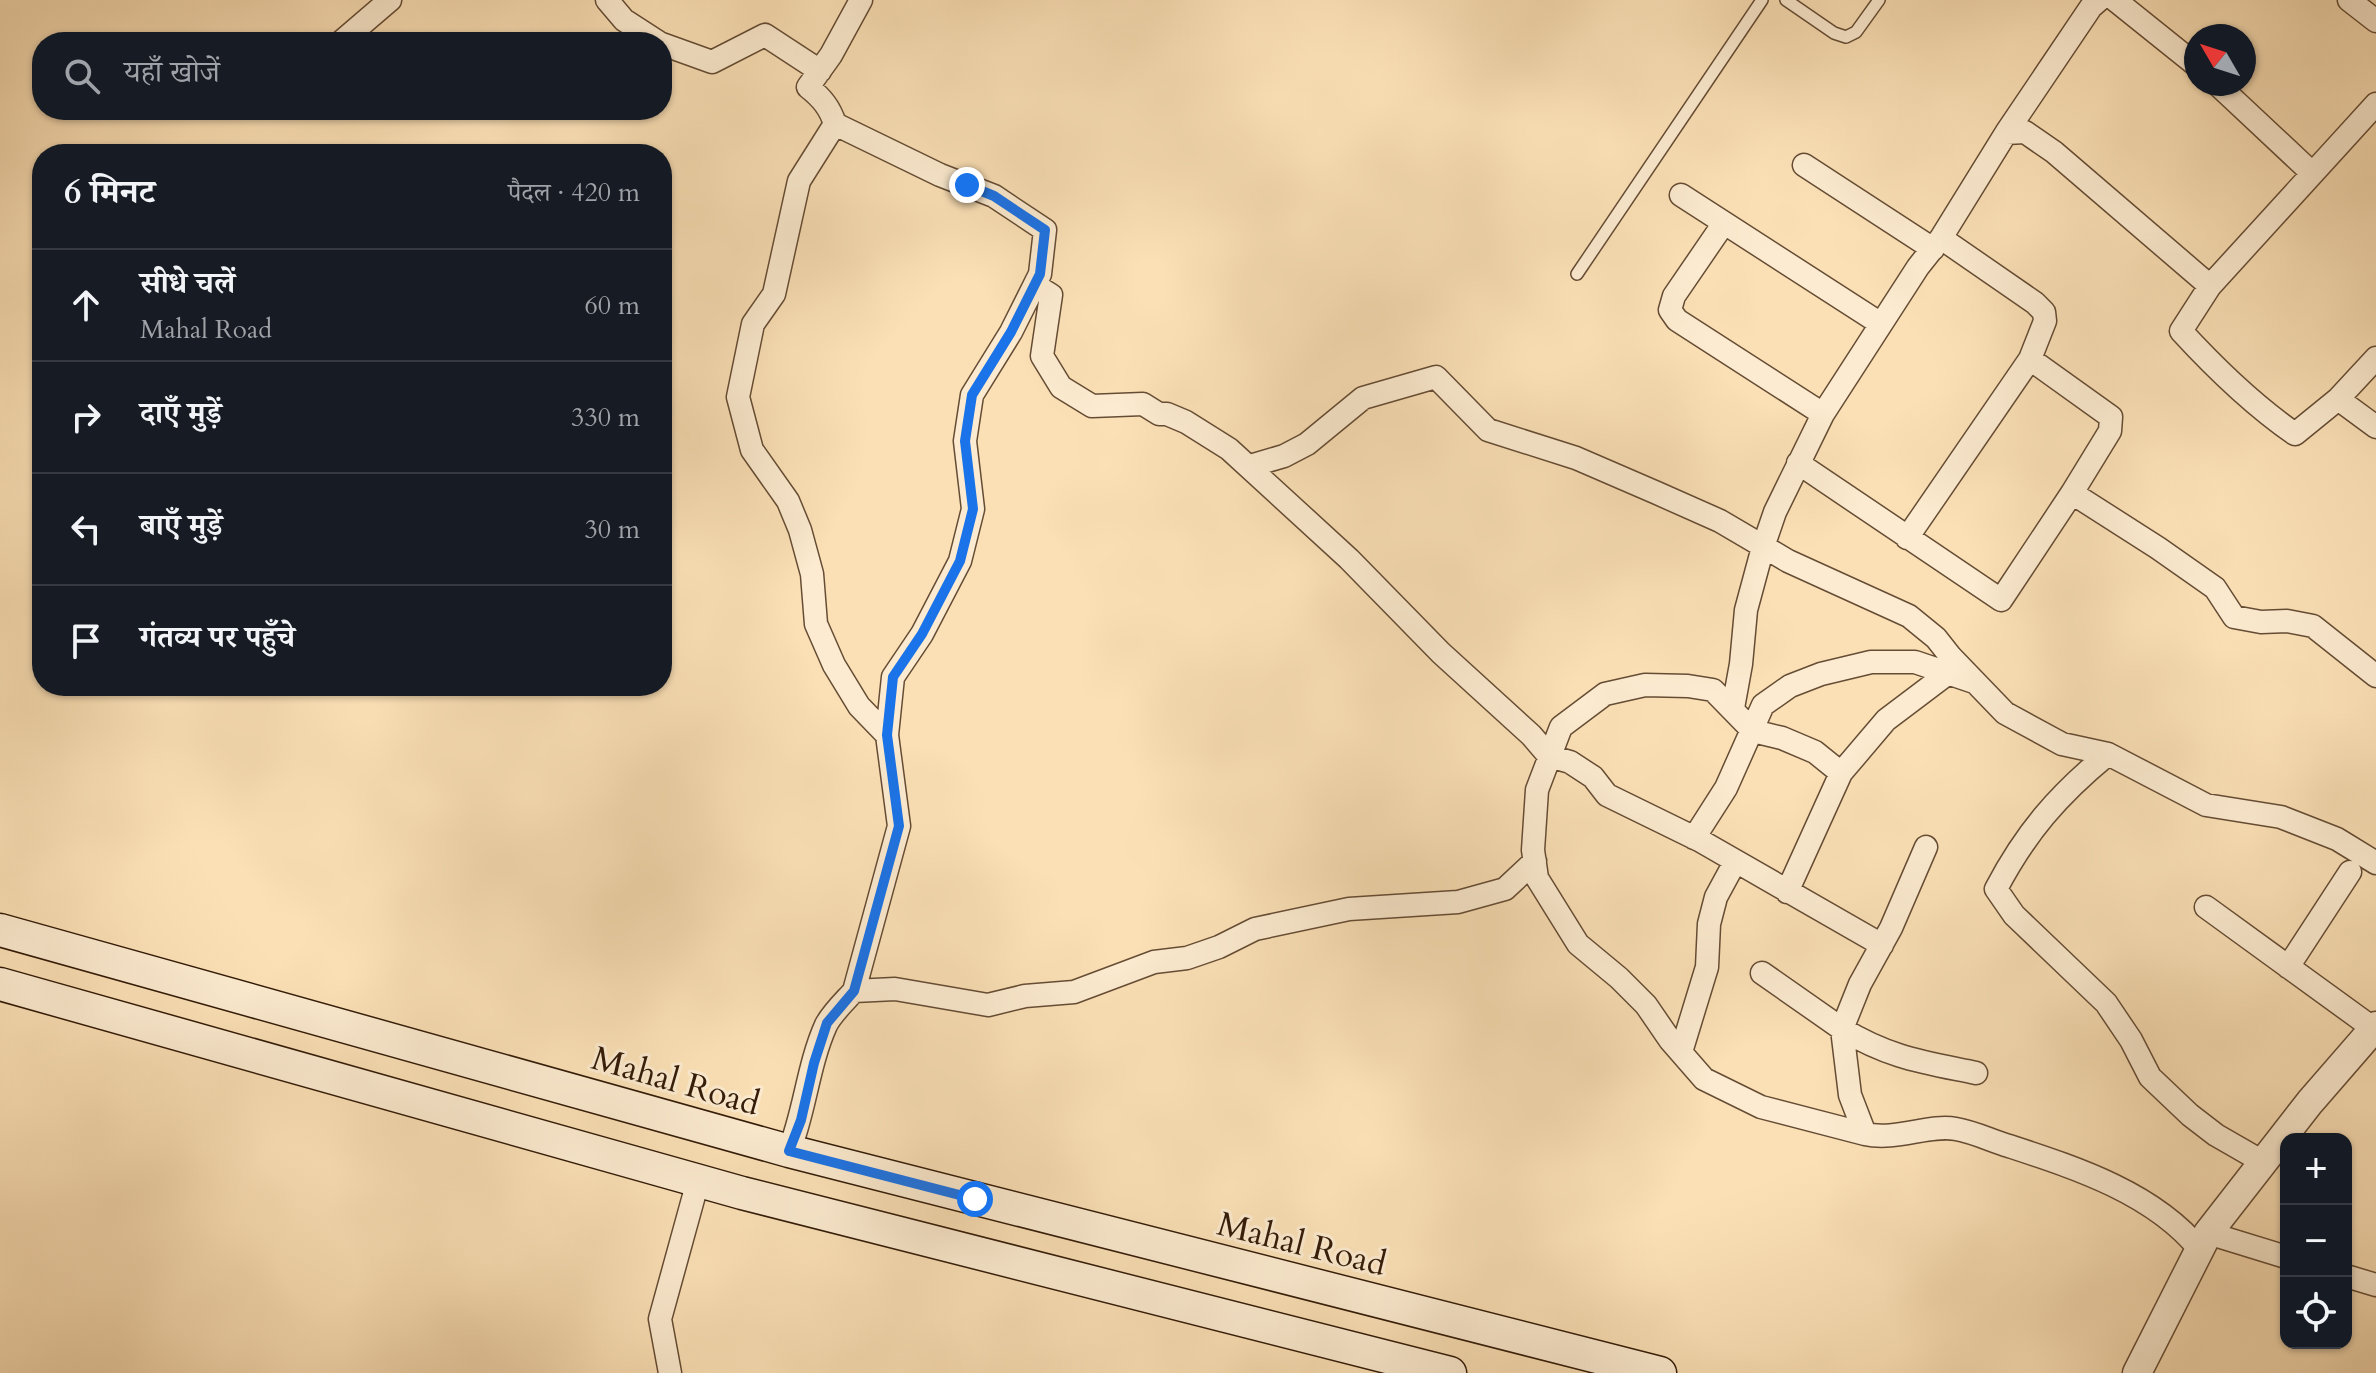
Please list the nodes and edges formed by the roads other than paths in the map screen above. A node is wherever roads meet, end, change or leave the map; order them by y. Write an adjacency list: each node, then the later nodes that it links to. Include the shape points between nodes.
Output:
1 (390, 0): 11 (street)
2 (861, 0): 15 (street)
3 (1762, 0): 25 (lane)
4 (1786, 0): 5 (lane, via 1846,37 1856,32)
5 (1879, 0)
6 (2099, 0): 19 (street)
7 (2115, 0): 14 (street)
8 (2349, 0): 10 (street)
9 (614, 3): 12 (street)
10 (2376, 21)
11 (353, 32)
12 (642, 32)
13 (672, 47): 15 (street, via 712,62 765,35)
14 (2184, 55)
15 (820, 71): 18 (street, via 808,87 831,110)
16 (2230, 96): 21 (street)
17 (2376, 104): 21 (street)
18 (835, 124): 26 (street, via 994,196 1045,230); 44 (street, via 799,181 774,294 753,324 738,397 752,450 788,501 800,530 812,574 816,624 834,665 859,706)
19 (2006, 133): 24 (street); 27 (street, via 2025,132 2054,152)
20 (1804, 165): 24 (street)
21 (2312, 173): 27 (street)
22 (1681, 195): 23 (street)
23 (1724, 223): 28 (street); 32 (street, via 1670,310 1677,320)
24 (1937, 243): 28 (street); 30 (street, via 2044,312)
25 (1577, 274)
26 (1035, 285): 35 (street, via 1051,295 1042,356 1061,387 1092,406 1143,404 1186,422); 44 (street, via 972,395 965,441 973,509 960,561 893,677)
27 (2210, 286): 31 (street, via 2181,331 2271,418 2295,434)
28 (1881, 324): 32 (street)
29 (2376, 358): 31 (street)
30 (2030, 359): 36 (street, via 2111,417 2110,431); 37 (street)
31 (2338, 399): 33 (street)
32 (1823, 414): 34 (street)
33 (2376, 427)
34 (1798, 463): 37 (street); 38 (street)
35 (1250, 466): 38 (street, via 1307,444 1363,398 1436,377 1488,430 1576,458 1720,521); 46 (street)
36 (2072, 493): 37 (street, via 2001,600); 40 (street, via 2215,588 2234,617 2313,626)
37 (1907, 538)
38 (1763, 547): 41 (street, via 1909,616); 42 (street, via 1746,610)
39 (1947, 674): 41 (street); 43 (street, via 1915,662 1871,662 1821,674 1790,686 1763,705); 47 (street, via 1886,720)
40 (2376, 676)
41 (1977, 683): 45 (street, via 2005,713 2062,744)
42 (1733, 708): 43 (street); 46 (street, via 1713,690 1688,686 1645,685 1605,694 1561,727)
43 (1753, 731): 47 (street, via 1815,752); 48 (street)
44 (887, 735): 61 (street, via 899,826)
45 (2108, 754): 52 (street, via 2206,805 2281,817 2337,839); 68 (street, via 2035,824 1996,889 2014,915 2106,1003 2150,1077 2216,1135)
46 (1549, 756): 48 (street, via 1593,777 1607,795); 50 (street, via 1537,790)
47 (1841, 773): 54 (street)
48 (1694, 838): 51 (street)
49 (1926, 847): 57 (street)
50 (1535, 861): 61 (street, via 1505,889 1458,902 1349,909 1255,929 1219,947 1154,962 1074,992 988,1005 895,989); 64 (street, via 1537,878 1578,944 1637,996)
51 (1735, 862): 54 (street); 64 (street, via 1716,897 1707,967)
52 (2376, 863)
53 (2350, 872): 58 (street)
54 (1787, 892): 57 (street)
55 (2206, 907): 58 (street)
56 (0, 930): 67 (main road, Mahal Road)
57 (1882, 945): 63 (street)
58 (2288, 967): 62 (street)
59 (1762, 973): 63 (street)
60 (0, 984): 69 (main road)
61 (854, 991): 67 (street, via 827,1023)
62 (2375, 1028): 68 (street)
63 (1842, 1029): 65 (street, via 1891,1055); 66 (street, via 1850,1095)
64 (1681, 1052): 66 (street, via 1704,1079 1761,1107)
65 (1976, 1073)
66 (1865, 1134): 70 (street, via 1954,1128 2111,1184)
67 (789, 1151): 76 (main road, Mahal Road)
68 (2263, 1162): 70 (street)
69 (698, 1181): 74 (street, via 660,1319); 75 (main road)
70 (2204, 1242): 71 (street); 77 (street)
71 (2280, 1256)
72 (2349, 1277): 73 (street)
73 (2376, 1285)
74 (670, 1373)
75 (1450, 1373)
76 (1660, 1373)
77 (2137, 1373)

